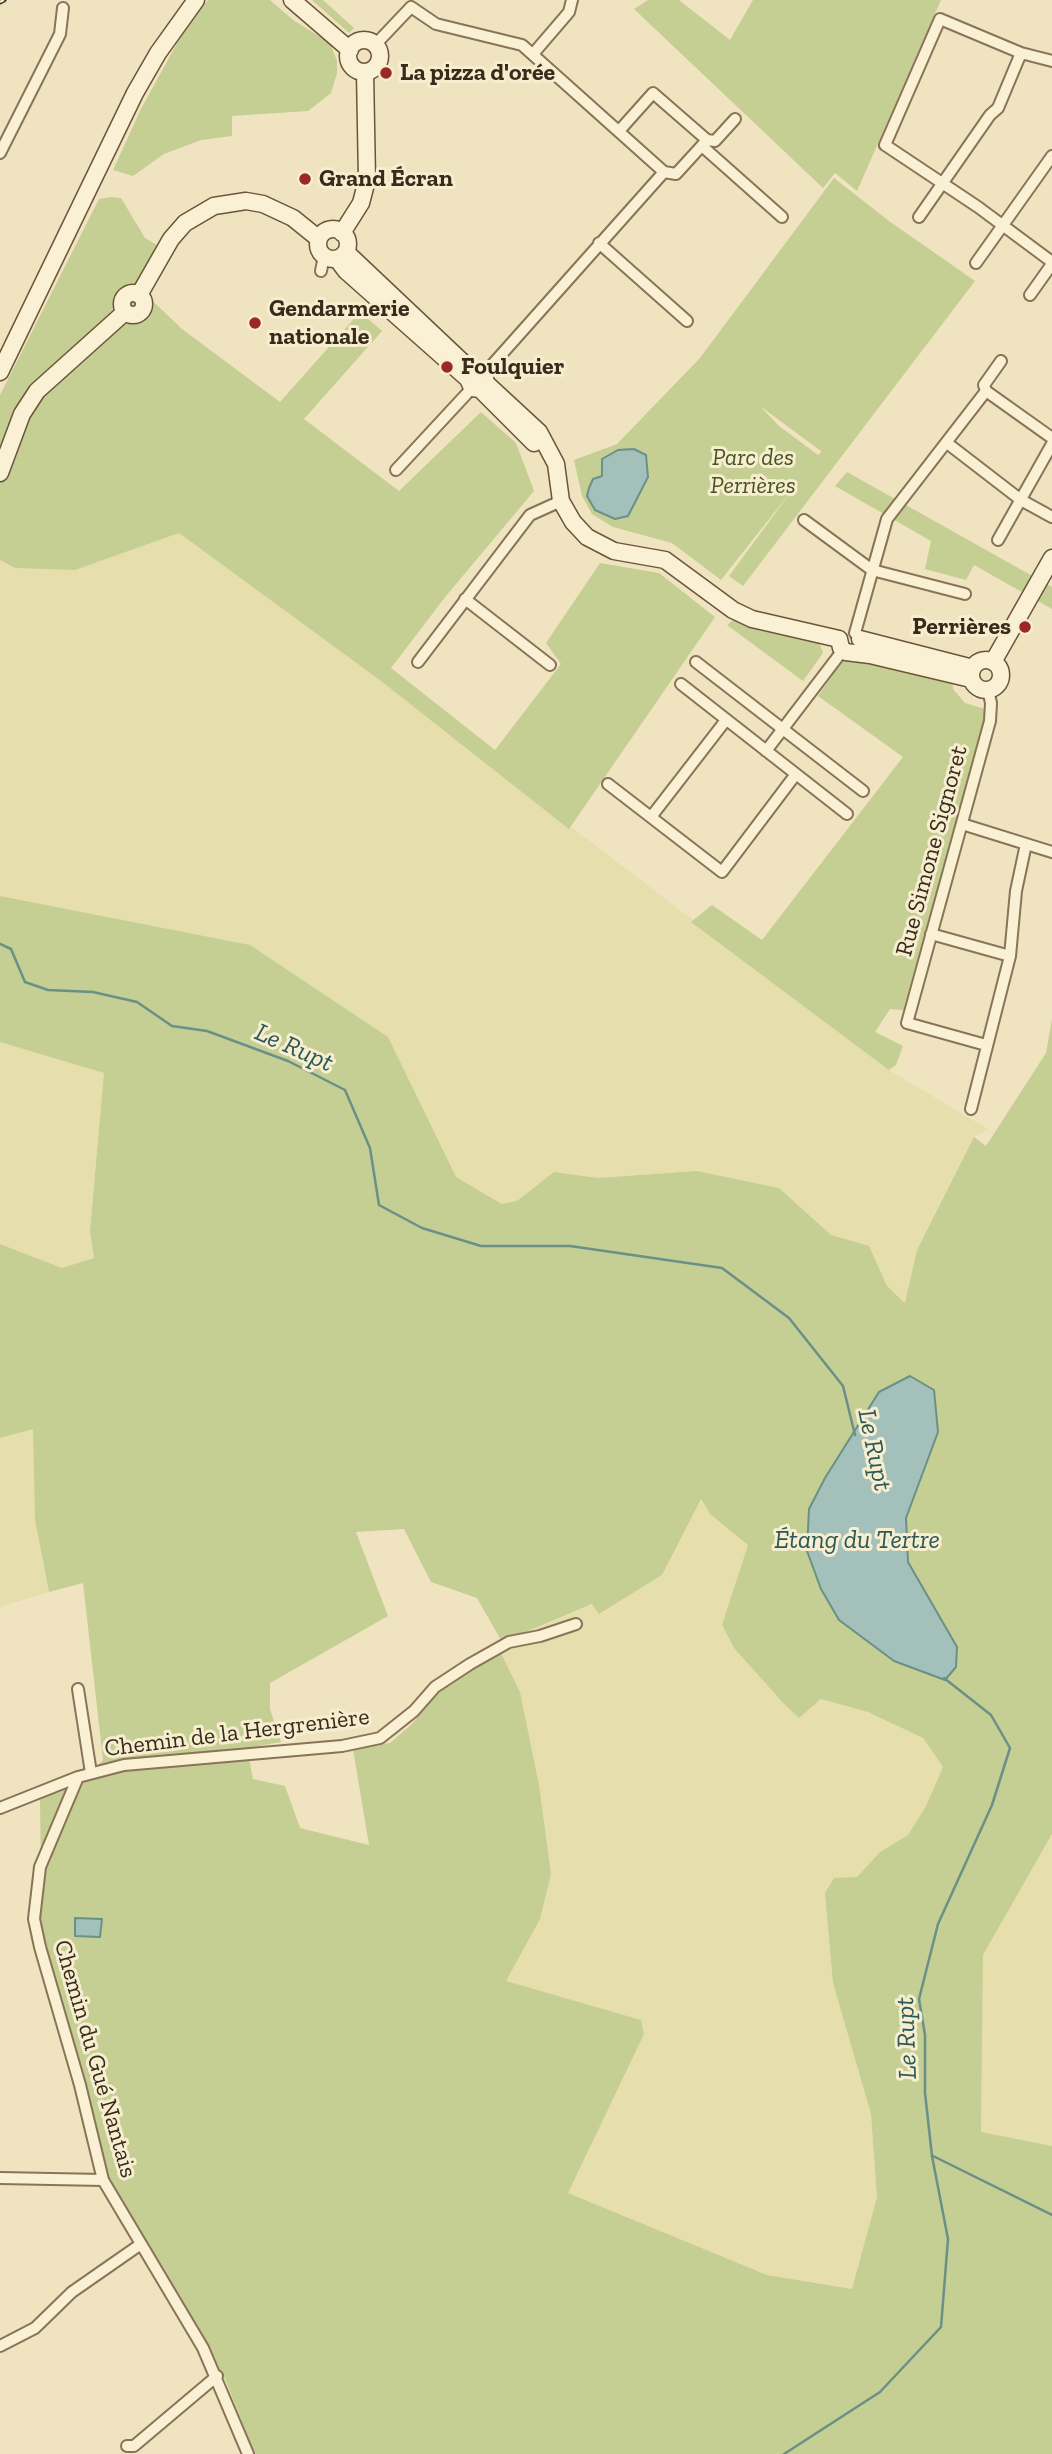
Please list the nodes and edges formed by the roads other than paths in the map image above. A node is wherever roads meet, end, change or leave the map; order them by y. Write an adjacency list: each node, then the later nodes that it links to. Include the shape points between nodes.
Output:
1 (188, 0): 13 (street, via 151,53)
2 (196, 0): 13 (street)
3 (292, 0): 8 (street)
4 (305, 0): 8 (street)
5 (572, 0): 10 (street, via 569,12)
6 (63, 8): 17 (street, via 60,34)
7 (375, 45): 8 (street, via 366,41); 10 (street, via 411,7 436,24 522,45); 12 (street, via 380,54 378,64)
8 (353, 46): 12 (street, via 351,65)
9 (1021, 53): 11 (street); 20 (street, via 998,108); 20 (street, via 940,19 885,145)
10 (533, 54): 15 (street)
11 (1052, 61)
12 (365, 72): 24 (street, via 367,180 361,203)
13 (135, 93): 33 (street)
14 (735, 119): 16 (street, via 715,141)
15 (619, 131): 16 (street, via 653,93); 19 (street)
16 (705, 143): 19 (street, via 676,174); 21 (street)
17 (0, 153)
18 (1052, 156): 23 (street)
19 (664, 172): 26 (street)
20 (941, 184): 22 (street); 23 (street)
21 (782, 217)
22 (919, 217)
23 (1002, 224): 28 (street); 29 (street)
24 (342, 233): 25 (street, via 329,230); 27 (street, via 348,245)
25 (319, 239): 27 (street, via 320,252); 39 (street, via 293,218 246,201 214,206 185,223 139,295 126,296 125,312 37,391 22,414)
26 (599, 243): 31 (street); 34 (street)
27 (332, 259): 34 (street)
28 (976, 263)
29 (1052, 263): 30 (street)
30 (1030, 295)
31 (687, 321)
32 (1001, 361): 35 (street, via 984,385)
33 (0, 372)
34 (477, 381): 38 (street); 41 (street, via 539,432 556,464)
35 (986, 391): 36 (street); 37 (street)
36 (1052, 441): 40 (street)
37 (947, 443): 40 (street); 46 (street, via 887,519)
38 (396, 470)
39 (0, 472)
40 (1021, 500): 42 (street); 44 (street)
41 (561, 501): 48 (street, via 530,515); 49 (street, via 578,529 596,544 665,559 752,619)
42 (1052, 517)
43 (804, 520): 46 (street)
44 (998, 540)
45 (1052, 558): 52 (street)
46 (872, 570): 47 (street); 49 (street)
47 (965, 594)
48 (465, 598): 50 (street); 53 (street)
49 (850, 643): 54 (street); 58 (street)
50 (418, 662)
51 (696, 662): 58 (street)
52 (993, 662): 54 (street, via 981,661); 56 (street, via 1000,681)
53 (550, 665)
54 (972, 674): 56 (street, via 978,688)
55 (681, 684): 57 (street)
56 (988, 690): 65 (street, Rue Simone Signoret, via 990,721)
57 (726, 720): 59 (street); 64 (street)
58 (783, 730): 59 (street); 62 (street)
59 (766, 751): 60 (street)
60 (796, 774): 63 (street); 64 (street, via 722,872)
61 (608, 784): 64 (street)
62 (863, 791)
63 (847, 814)
64 (651, 817)
65 (962, 824): 66 (street); 68 (street, Rue Simone Signoret)
66 (1026, 844): 67 (street); 69 (street)
67 (1052, 852)
68 (931, 934): 69 (street); 70 (street, Rue Simone Signoret, via 907,1023)
69 (1010, 956): 70 (street)
70 (986, 1045): 71 (street)
71 (971, 1109)
72 (576, 1624): 74 (street, Chemin de la Hergrenière, via 509,1642 470,1664 435,1687 380,1738 342,1746 158,1760)
73 (78, 1689): 74 (street)
74 (91, 1773): 75 (street, Chemin de la Hergrenière)
75 (78, 1777): 76 (street, Chemin de la Hergrenière); 78 (street, Chemin du Gué Nantais, via 40,1867 34,1919)
76 (0, 1808)
77 (0, 2178): 78 (street)
78 (103, 2180): 79 (street, Chemin du Gué Nantais)
79 (141, 2244): 80 (street, via 72,2292 35,2329); 81 (street, Chemin du Gué Nantais)
80 (0, 2346)
81 (217, 2376): 82 (street, via 134,2446); 83 (street, Chemin du Gué Nantais)
82 (127, 2446)
83 (248, 2454)

